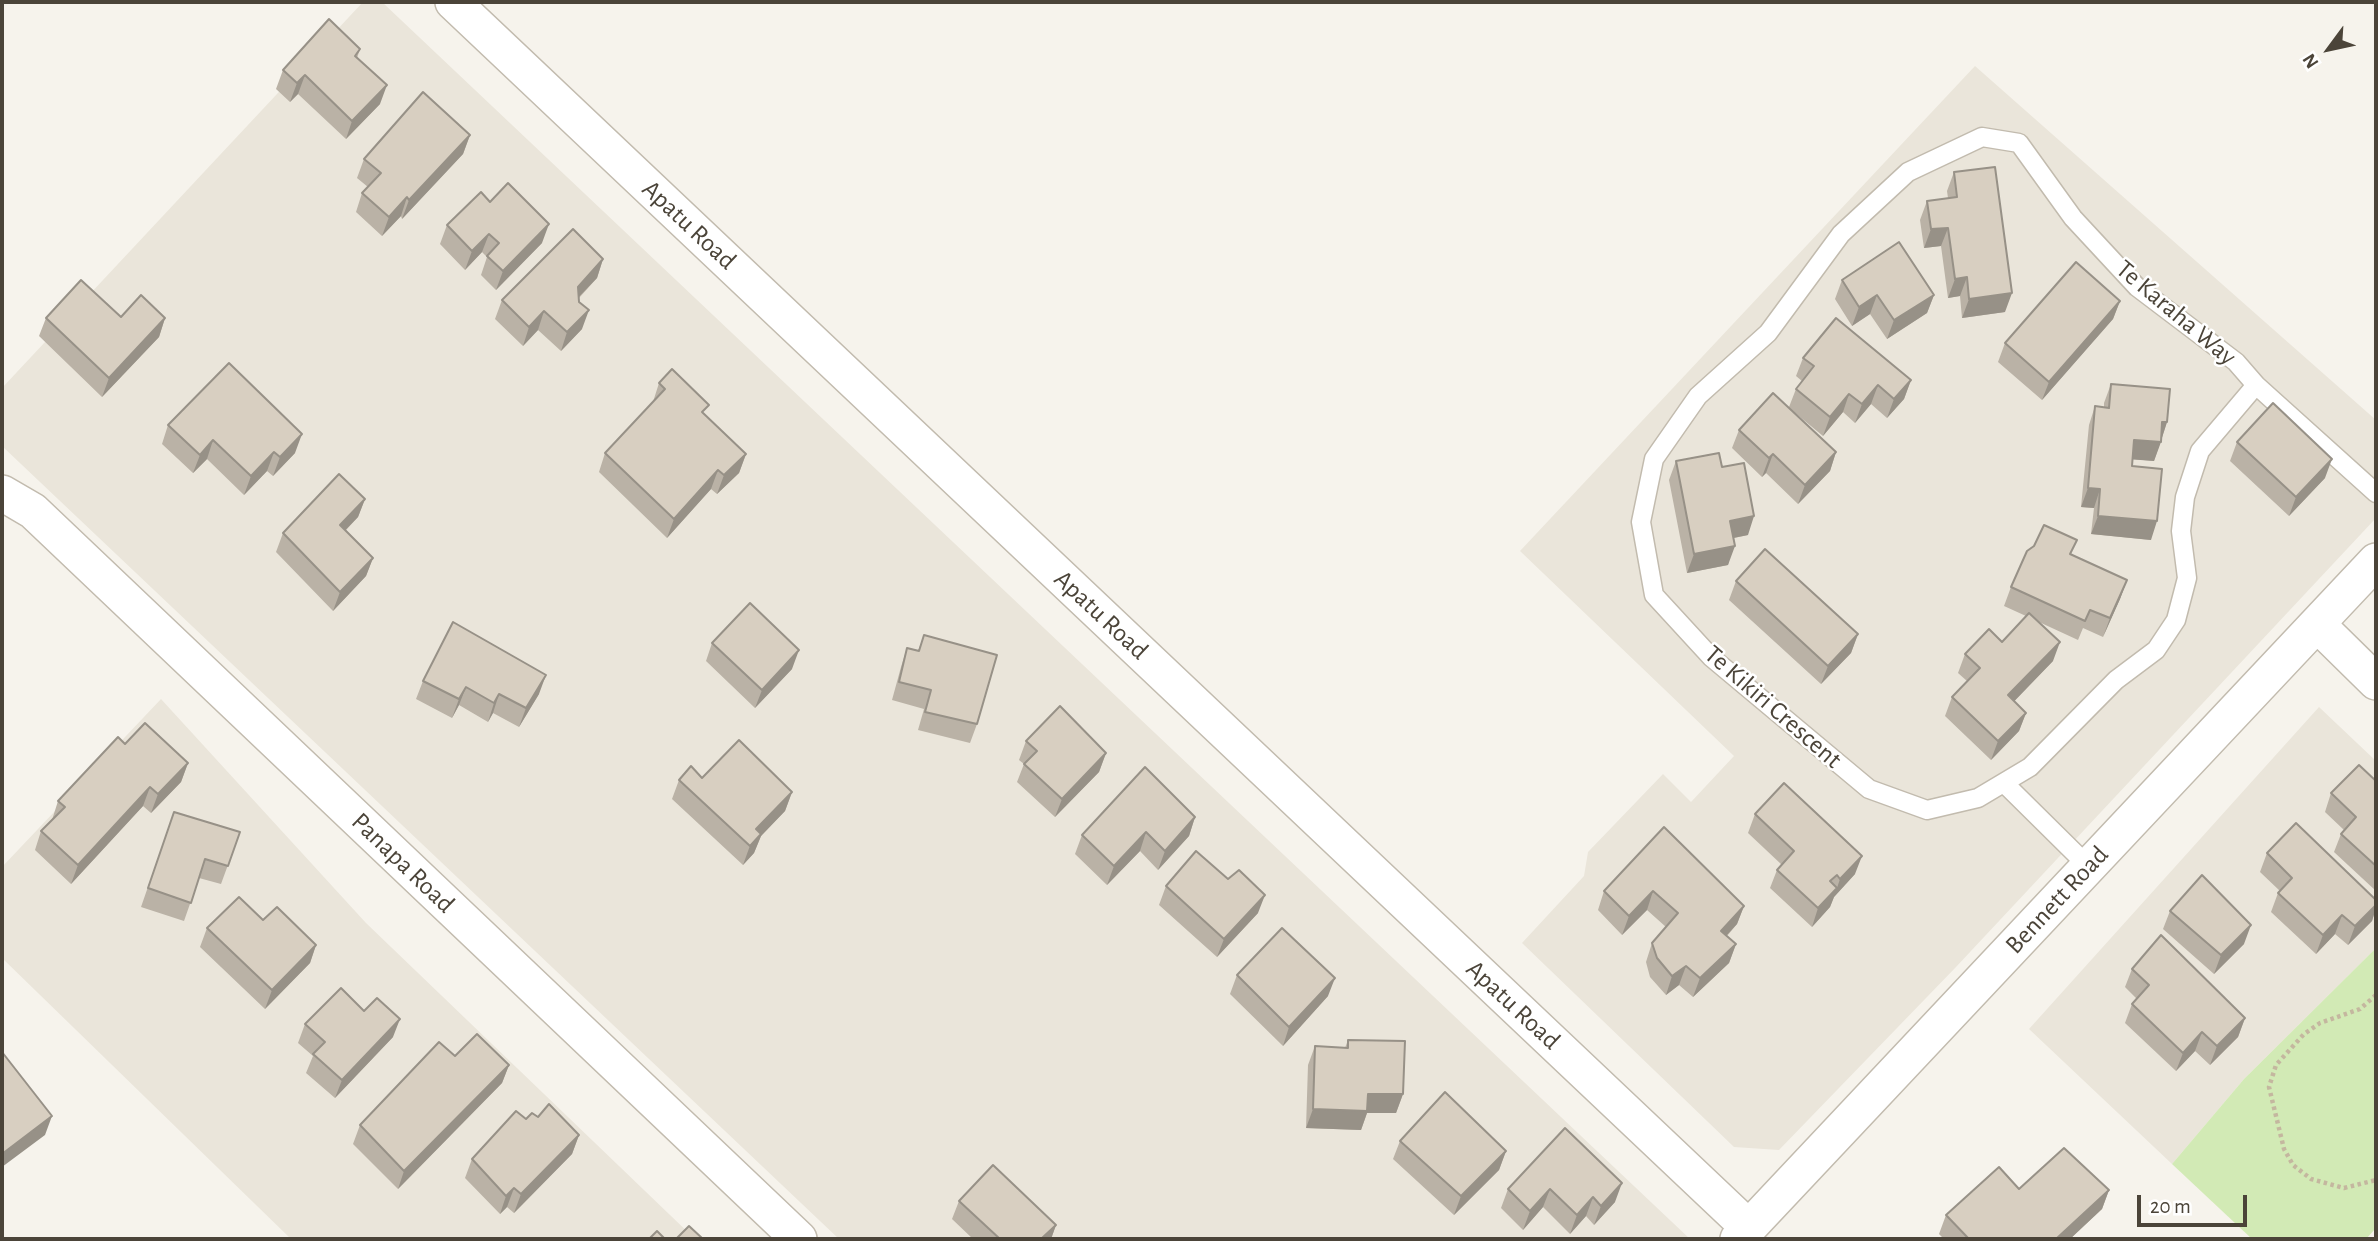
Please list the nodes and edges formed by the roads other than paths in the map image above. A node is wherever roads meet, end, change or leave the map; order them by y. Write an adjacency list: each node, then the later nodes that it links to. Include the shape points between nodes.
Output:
1 (453, 2): 11 (street, Apatu Road)
2 (1982, 137): 3 (lane, Te Karaha Way, via 2019,143 2073,218 2137,287 2236,362); 9 (lane, Te Kikiri Crescent, via 1908,172 1841,234 1768,334 1698,396 1654,459 1641,522 1654,594 1711,657 1869,789 1927,810 1978,799)
3 (2256, 385): 5 (lane, Te Karaha Way); 9 (lane, Te Kikiri Crescent, via 2200,451 2185,497 2181,531 2187,578 2176,620 2156,650 2116,680 2030,766)
4 (2, 493): 12 (street, Panapa Road, via 33,511)
5 (2376, 493)
6 (2376, 561): 7 (street, Bennett Road)
7 (2318, 625): 8 (street); 10 (street, Bennett Road)
8 (2376, 682)
9 (2004, 783): 10 (lane)
10 (2088, 866): 11 (street, Bennett Road)
11 (1744, 1234)
12 (799, 1239)

